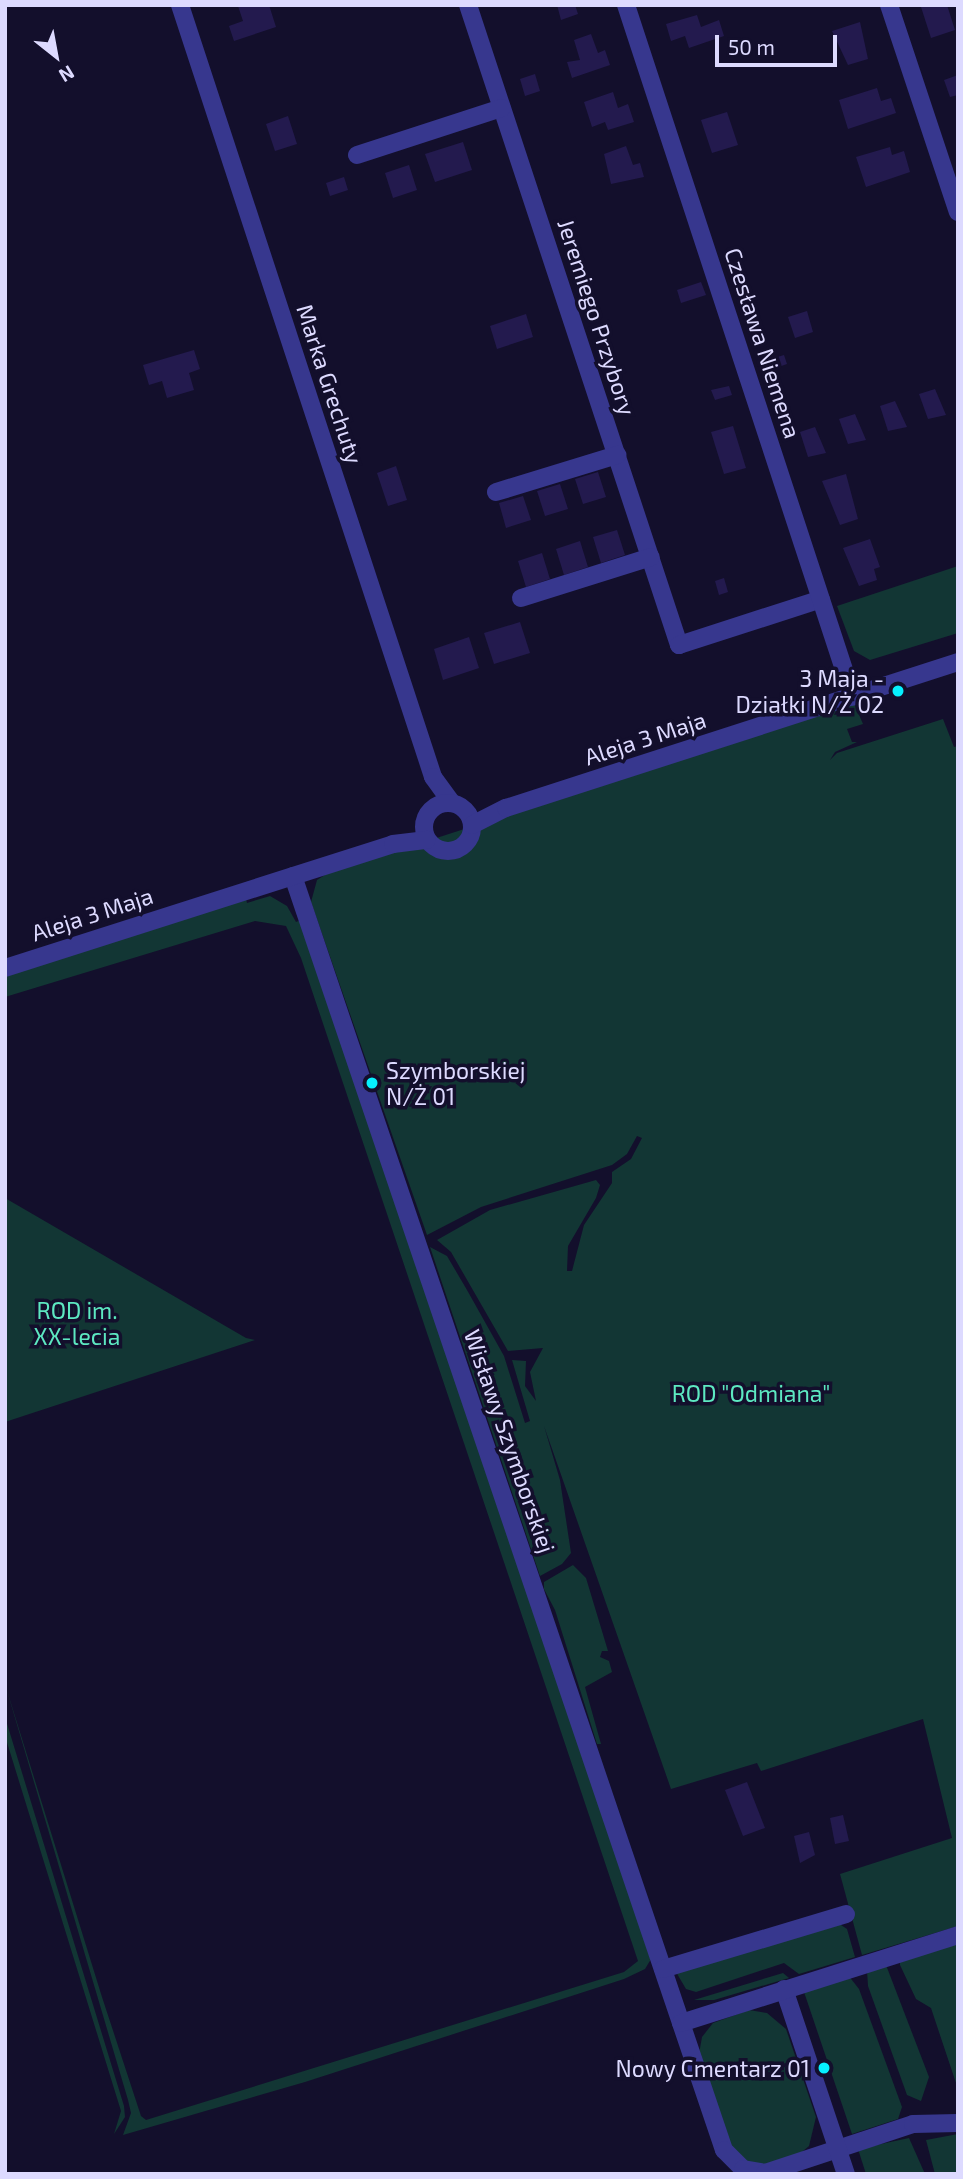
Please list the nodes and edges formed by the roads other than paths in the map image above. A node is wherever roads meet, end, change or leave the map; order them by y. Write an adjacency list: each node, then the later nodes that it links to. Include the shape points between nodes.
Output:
1 (180, 5): 15 (street, Marka Grechuty)
2 (468, 5): 5 (street, Jeremiego Przybory)
3 (626, 5): 12 (street, Czesława Niemena)
4 (889, 5): 7 (street)
5 (502, 108): 6 (street); 8 (street, Jeremiego Przybory)
6 (357, 155)
7 (958, 212)
8 (617, 455): 9 (street); 10 (street, Jeremiego Przybory)
9 (496, 492)
10 (650, 557): 11 (street); 12 (street, Jeremiego Przybory, via 679,645)
11 (521, 598)
12 (821, 598): 14 (street, Czesława Niemena)
13 (958, 662): 14 (street, Aleja 3 Maja)
14 (853, 697): 16 (street, Aleja 3 Maja, via 506,808)
15 (433, 777): 16 (street, Marka Grechuty); 17 (street, Marka Grechuty)
16 (463, 813): 17 (street, Aleja 3 Maja); 17 (street, via 468,841 455,850 440,850)
17 (427, 825): 18 (street, Aleja 3 Maja, via 393,844)
18 (293, 876): 19 (street, Aleja 3 Maja); 22 (street, Wisławy Szymborskiej)
19 (5, 968)
20 (846, 1914): 22 (street)
21 (958, 1936): 23 (street)
22 (663, 1969): 24 (street, Wisławy Szymborskiej)
23 (784, 1989): 24 (street); 26 (street)
24 (681, 2023): 26 (street, Wisławy Szymborskiej, via 724,2150 733,2162 754,2173 765,2173)
25 (958, 2123): 26 (street, via 913,2124)
26 (838, 2149): 27 (street)
27 (846, 2174)

